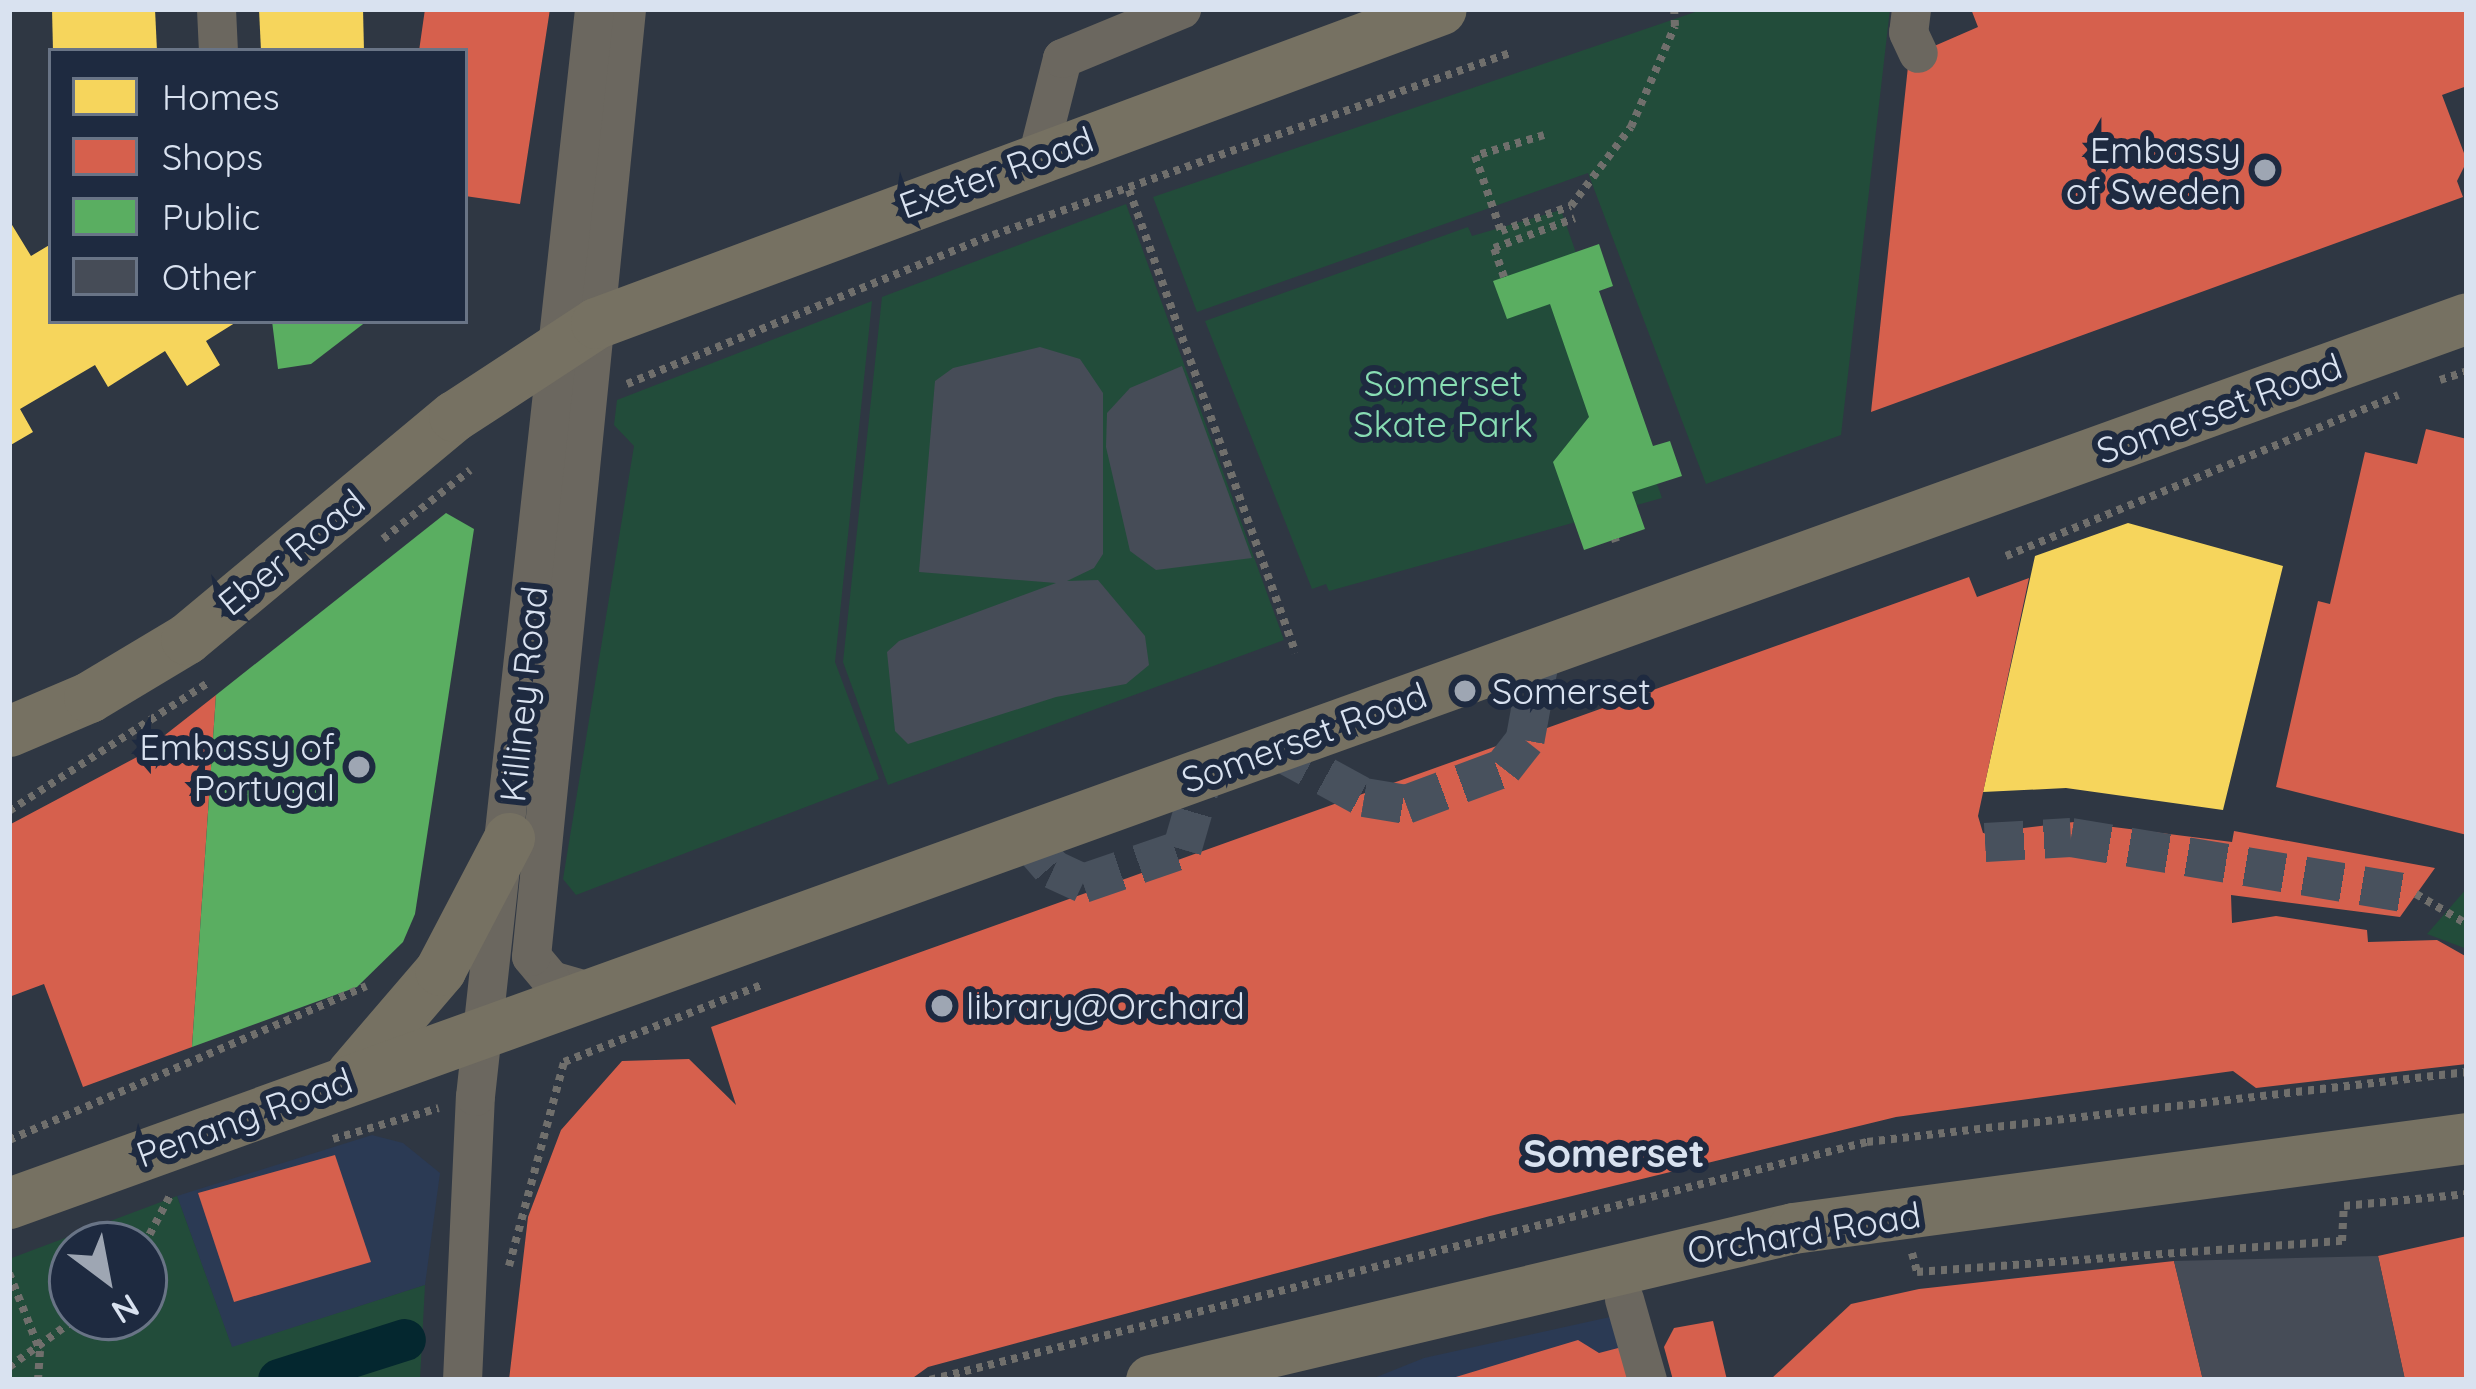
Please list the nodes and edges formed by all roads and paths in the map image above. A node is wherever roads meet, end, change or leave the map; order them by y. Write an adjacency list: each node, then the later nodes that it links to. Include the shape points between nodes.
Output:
1 (216, 9): 8 (street)
2 (594, 9): 17 (street, Killiney Road)
3 (626, 9): 17 (street, Killiney Road)
4 (1181, 9): 12 (street, via 1062,58)
5 (1441, 9): 12 (main road, Exeter Road)
6 (1674, 9): 11 (path, via 1675,26 1631,127 1571,206 1501,231 1475,156)
7 (1911, 9): 10 (street, via 1908,32)
8 (218, 48)
9 (1513, 52): 13 (path)
10 (1918, 53)
11 (1544, 135)
12 (1037, 157): 17 (main road, Exeter Road)
13 (1129, 190): 18 (path, via 993,235); 21 (path)
14 (1575, 218): 15 (path, via 1494,248)
15 (1504, 277)
16 (2467, 318): 27 (main road, Somerset Road)
17 (576, 334): 22 (main road, Eber Road, via 454,416 187,639 88,698); 23 (street, Killiney Road); 27 (street, Killiney Road, via 531,956 551,980)
18 (606, 392)
19 (2404, 392): 20 (path)
20 (2006, 556)
21 (1296, 653)
22 (9, 731)
23 (509, 838): 28 (street, Killiney Road); 30 (main road, via 440,970)
24 (2416, 895): 25 (path)
25 (2467, 924)
26 (374, 983): 32 (path)
27 (596, 993): 28 (main road, Somerset Road)
28 (481, 1035): 30 (main road, Penang Road); 45 (street, Killiney Road)
29 (564, 1062): 39 (path)
30 (347, 1079): 35 (main road, Penang Road)
31 (2467, 1138): 46 (main road, Orchard Road, via 1793,1228)
32 (9, 1140)
33 (171, 1193): 36 (path)
34 (2467, 1194): 37 (path, via 2344,1205 2342,1241)
35 (9, 1203)
36 (156, 1221)
37 (1917, 1271)
38 (9, 1273): 42 (path)
39 (504, 1286)
40 (1624, 1299): 47 (street)
41 (51, 1341): 42 (path)
42 (40, 1351): 43 (path); 44 (path)
43 (9, 1367)
44 (38, 1380)
45 (462, 1380)
46 (1151, 1380)
47 (1646, 1380)

